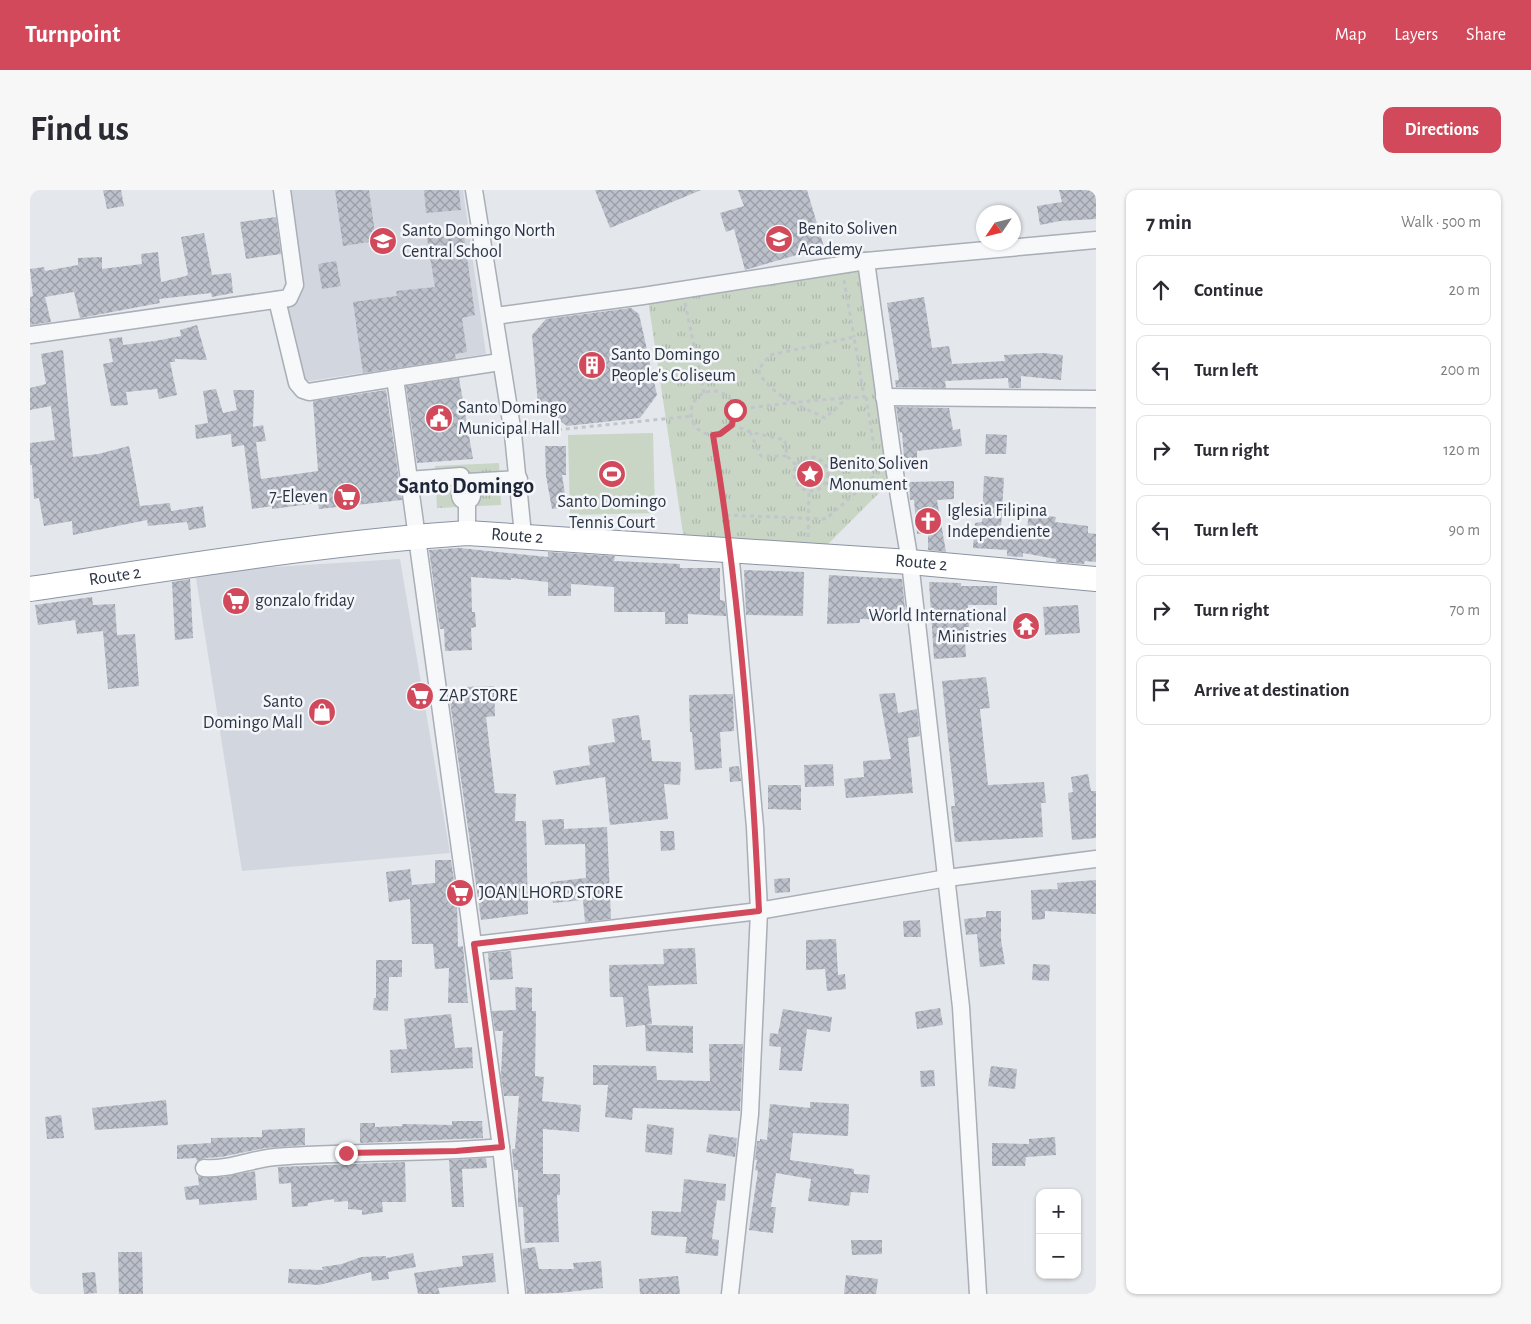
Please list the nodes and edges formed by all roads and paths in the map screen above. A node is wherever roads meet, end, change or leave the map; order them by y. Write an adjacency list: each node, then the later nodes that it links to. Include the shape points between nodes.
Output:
1 (282, 190): 7 (street, via 295,286 289,298)
2 (474, 190): 8 (street)
3 (1096, 240): 4 (street)
4 (866, 261): 8 (street); 15 (street)
5 (843, 276): 10 (path)
6 (684, 298): 13 (path)
7 (276, 300): 9 (street); 12 (street, via 297,383 302,390 309,392)
8 (495, 316): 11 (street)
9 (30, 335)
10 (854, 337): 14 (path); 18 (path, via 770,355 758,370 764,382)
11 (500, 362): 12 (street); 23 (street)
12 (395, 378): 30 (street)
13 (704, 393): 19 (path, via 723,394); 20 (path, via 694,403)
14 (864, 397): 15 (path); 16 (path); 25 (path)
15 (884, 397): 17 (street); 40 (street)
16 (847, 398): 18 (path); 18 (path, via 825,418)
17 (1096, 399)
18 (792, 402): 19 (path)
19 (735, 410): 21 (path)
20 (692, 416): 23 (path); 24 (path, via 699,429)
21 (732, 425): 22 (path); 24 (path)
22 (750, 432): 26 (path, via 785,440); 26 (path, via 761,456)
23 (513, 434): 29 (street)
24 (713, 435): 33 (path)
25 (875, 454)
26 (787, 456): 28 (path)
27 (877, 464): 34 (path, via 879,474 826,520)
28 (796, 465): 32 (path, via 796,481); 32 (path, via 810,457 824,464 826,479 820,488)
29 (518, 476): 31 (street); 36 (street)
30 (409, 482): 31 (street); 37 (street)
31 (465, 484): 35 (street)
32 (809, 490): 34 (path)
33 (726, 515): 34 (path); 38 (path)
34 (807, 519): 39 (path)
35 (467, 533): 36 (highway, Route 2); 37 (highway, Route 2)
36 (522, 535): 38 (highway, Route 2)
37 (416, 536): 42 (highway, Route 2); 46 (street)
38 (730, 550): 39 (highway, Route 2); 45 (street, via 755,827)
39 (808, 556): 40 (highway, Route 2)
40 (910, 562): 41 (highway, Route 2); 44 (street)
41 (1096, 579)
42 (30, 589)
43 (1096, 859): 44 (street)
44 (947, 878): 45 (street); 51 (street, via 961,1007)
45 (759, 911): 46 (street); 50 (street, via 750,1114)
46 (474, 944): 47 (street)
47 (502, 1147): 48 (street, via 273,1157 216,1169); 49 (street)
48 (204, 1168)
49 (517, 1294)
50 (730, 1294)
51 (978, 1294)

